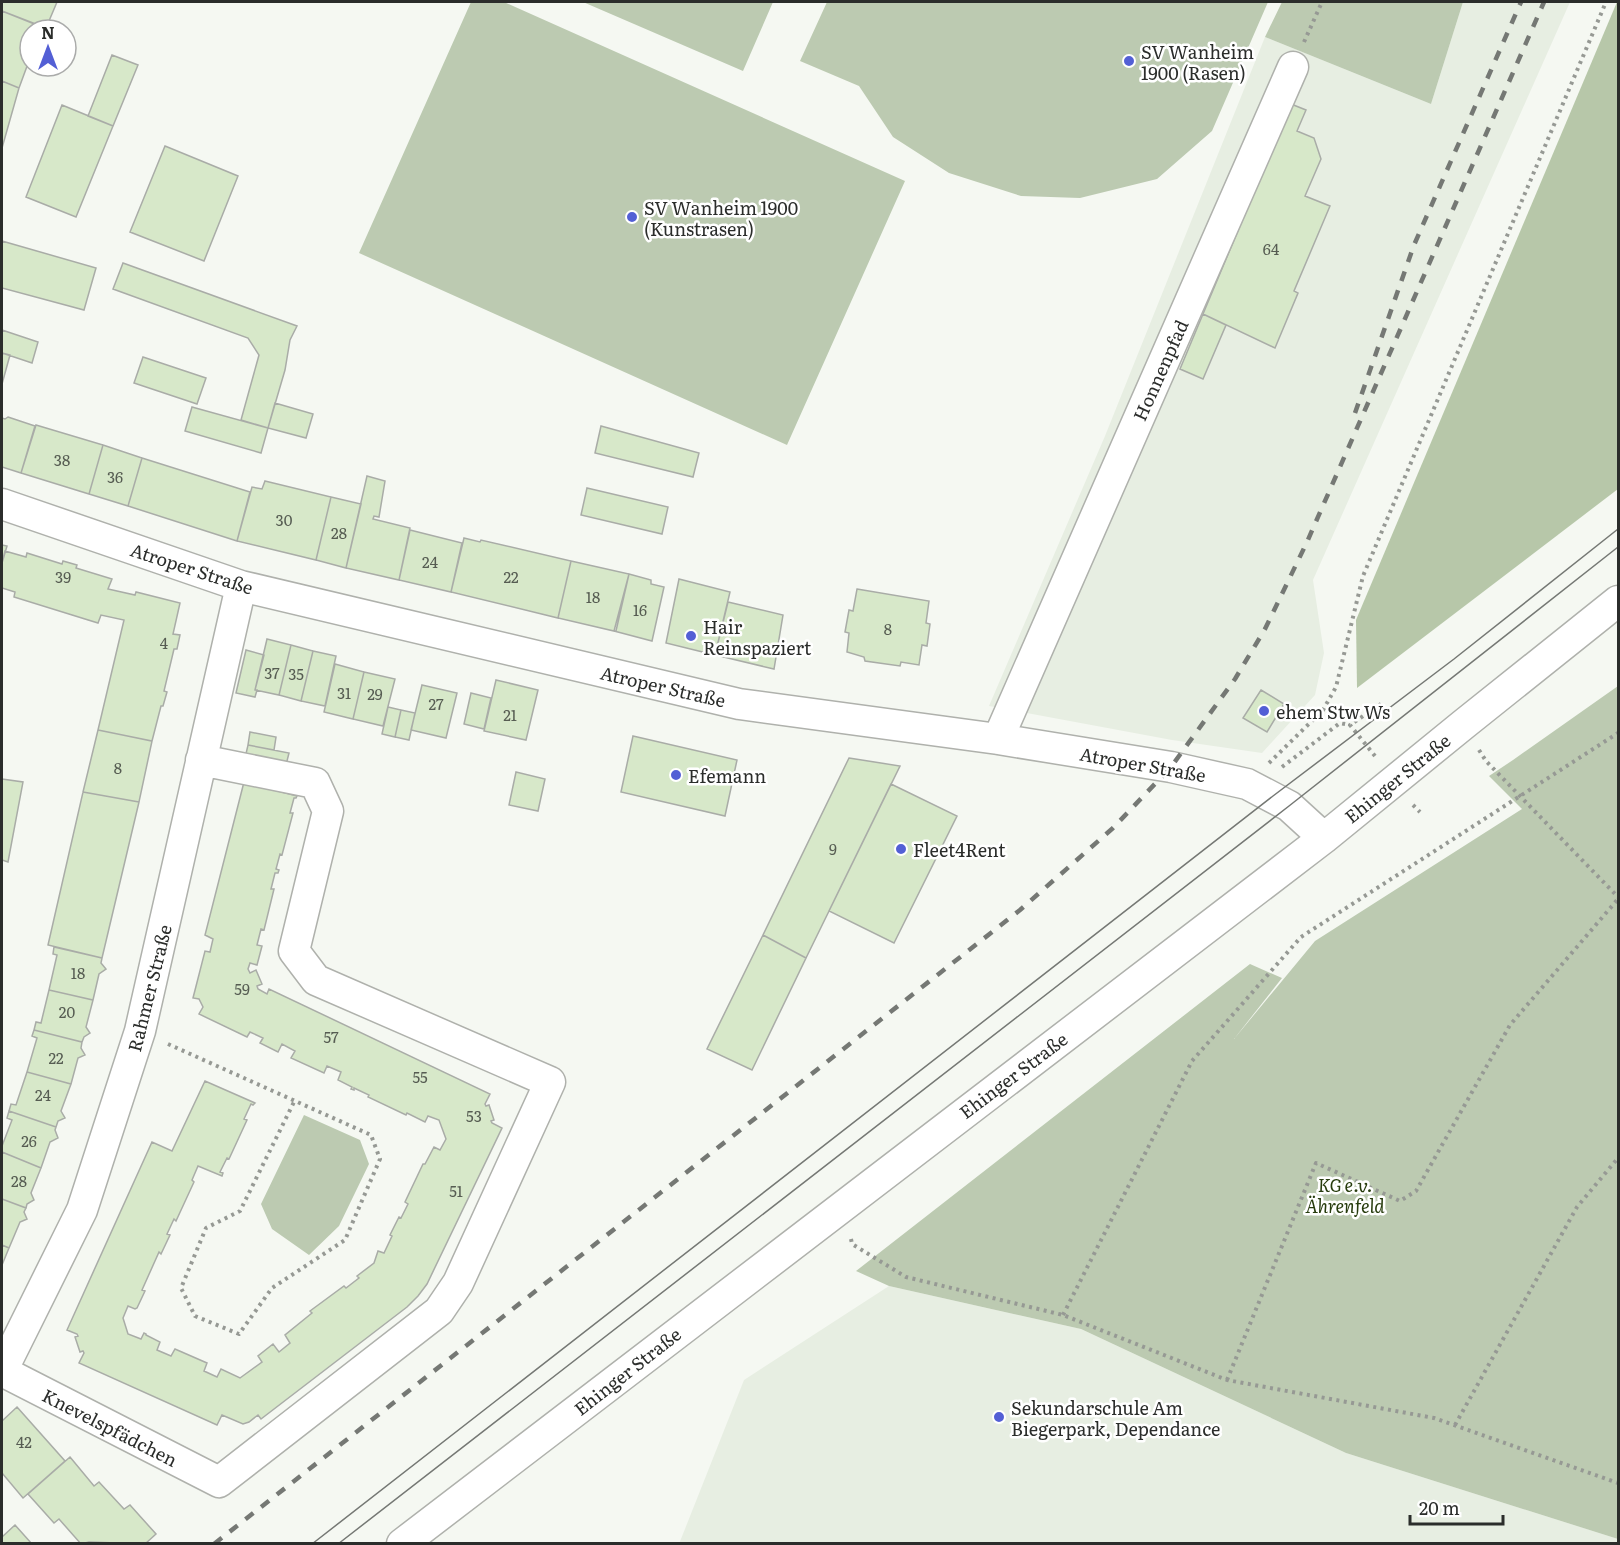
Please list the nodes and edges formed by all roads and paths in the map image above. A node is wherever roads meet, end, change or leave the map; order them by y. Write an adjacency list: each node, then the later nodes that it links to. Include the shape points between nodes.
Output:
1 (1322, 2): 3 (path)
2 (1606, 2): 12 (path, via 1363,576 1336,687 1323,710)
3 (1293, 67): 10 (street, Honnenpfad)
4 (2, 504): 5 (street, Atroper Straße)
5 (241, 586): 10 (street, Atroper Straße, via 739,704); 11 (street, Rahmer Straße)
6 (1618, 601): 7 (street, Ehinger Straße)
7 (1464, 724): 13 (path, via 1486,761); 14 (street, Ehinger Straße)
8 (1350, 725): 12 (path, via 1340,723)
9 (1618, 733): 13 (path)
10 (998, 739): 12 (street, Atroper Straße, via 1171,767)
11 (201, 760): 16 (street, Rahmer Straße); 21 (street, Knevelspfädchen, via 315,783 328,811 294,951 316,980 550,1082 458,1283 439,1311 219,1482)
12 (1250, 786): 14 (street, Atroper Straße, via 1289,806)
13 (1521, 797): 15 (path); 20 (path, via 1301,937 1192,1061)
14 (1324, 838): 19 (street, Ehinger Straße)
15 (1618, 898): 22 (path, via 1510,1025 1416,1191 1400,1201 1316,1163)
16 (140, 1031): 17 (path); 21 (street, Rahmer Straße, via 82,1210)
17 (294, 1102): 17 (path, via 371,1136 380,1159 345,1240 272,1288 240,1334 195,1316 181,1288 206,1228 240,1211)
18 (1618, 1158): 23 (path, via 1577,1207)
19 (844, 1204): 20 (path, via 852,1244 906,1277); 25 (street, Ehinger Straße)
20 (1063, 1315): 22 (path)
21 (2, 1371)
22 (1227, 1380): 23 (path)
23 (1455, 1425): 24 (path)
24 (1618, 1483)
25 (402, 1544)

